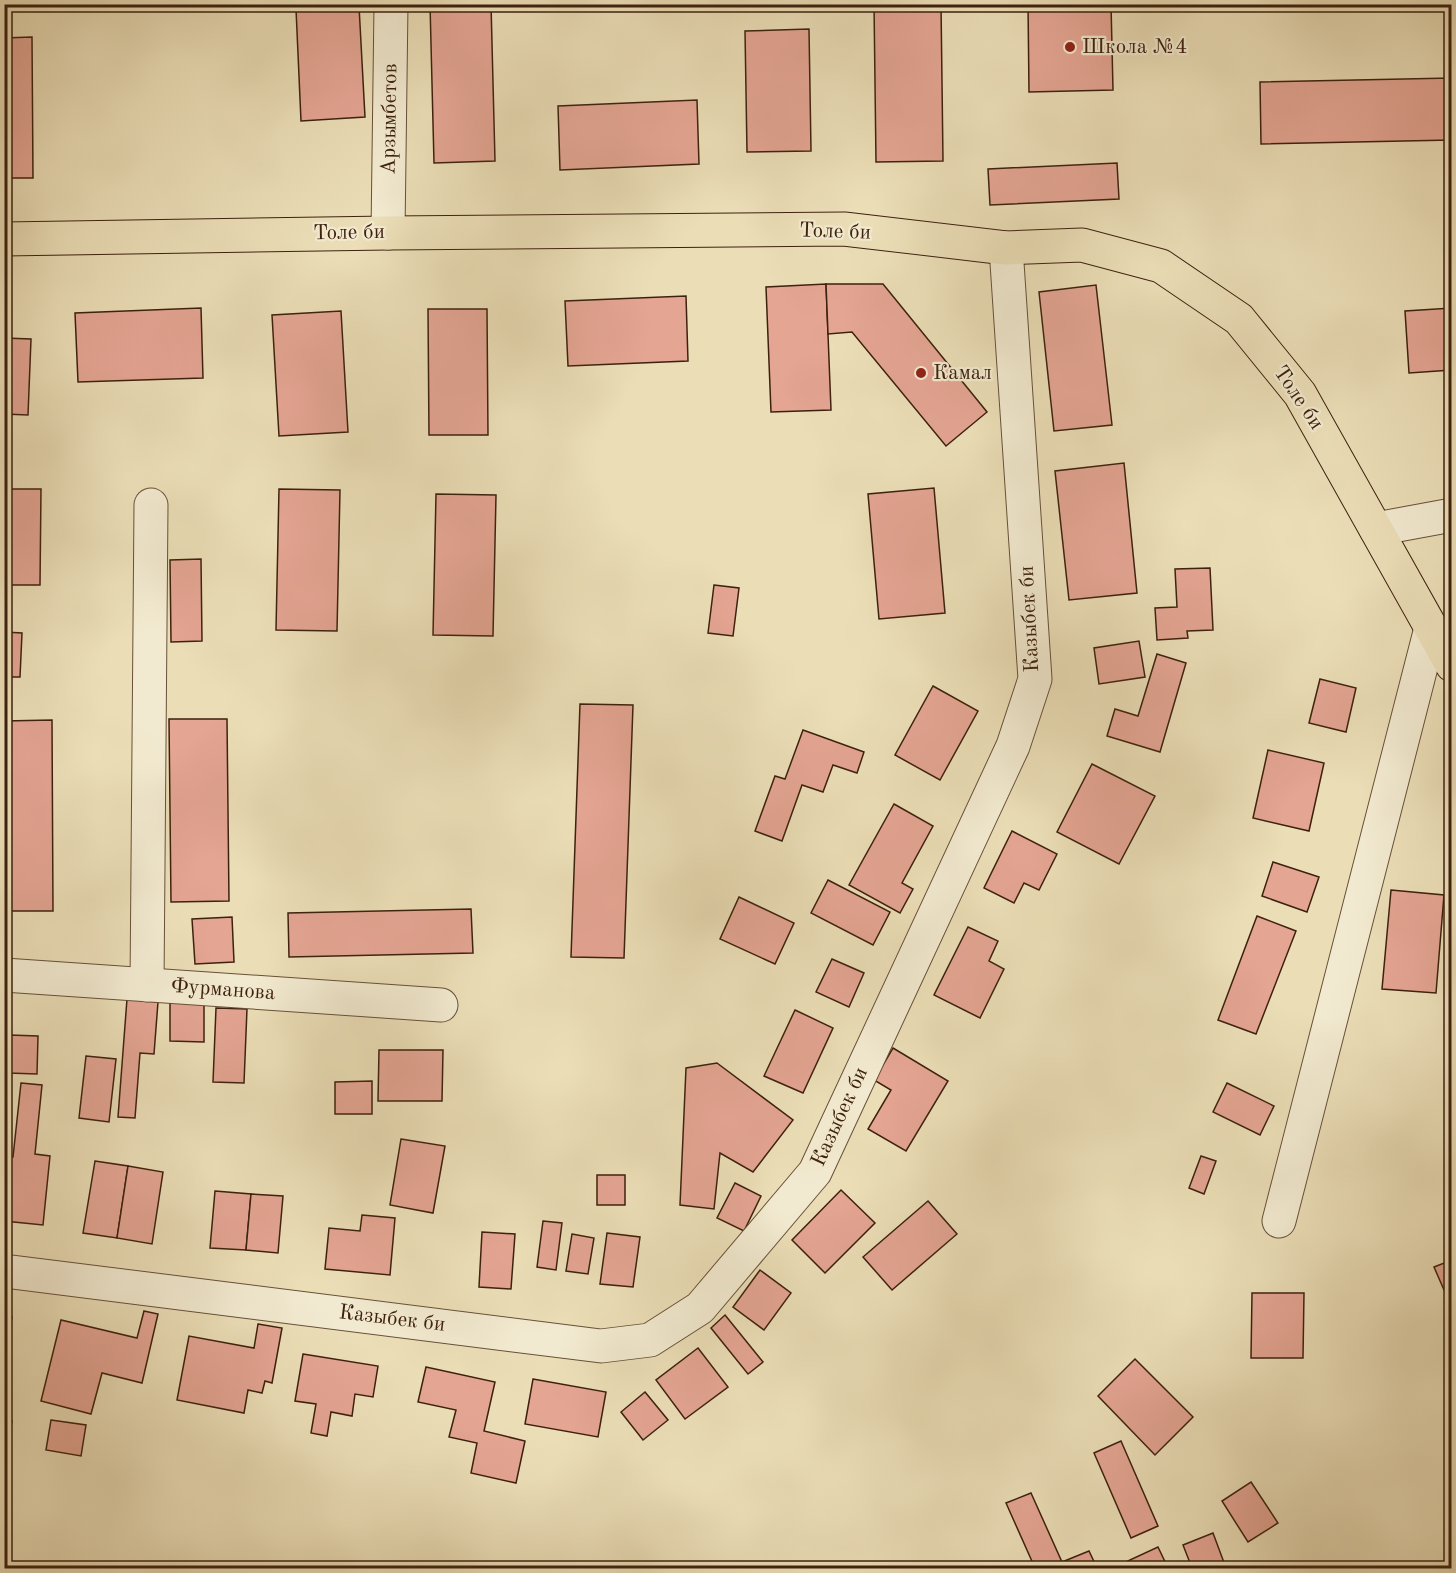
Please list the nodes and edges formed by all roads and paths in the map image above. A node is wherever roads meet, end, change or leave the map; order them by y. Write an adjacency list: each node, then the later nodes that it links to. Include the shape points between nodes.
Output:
1 (391, 4): 2 (street, Арзымбетов)
2 (388, 232): 3 (main road, Толе би); 4 (main road, Толе би, via 844,229)
3 (4, 239)
4 (1006, 248): 7 (main road, Толе би, via 1082,245 1161,266 1239,319 1300,394); 14 (street, Казыбек би, via 1035,679 1013,746 814,1172 700,1308 650,1340 601,1346)
5 (151, 506): 11 (street)
6 (1452, 515): 7 (street)
7 (1376, 529): 8 (main road, Толе би)
8 (1431, 628): 9 (main road, Толе би); 13 (street)
9 (1452, 665)
10 (4, 975): 11 (street, Фурманова)
11 (147, 984): 12 (street, Фурманова)
12 (441, 1005)
13 (1279, 1221)
14 (4, 1271)

